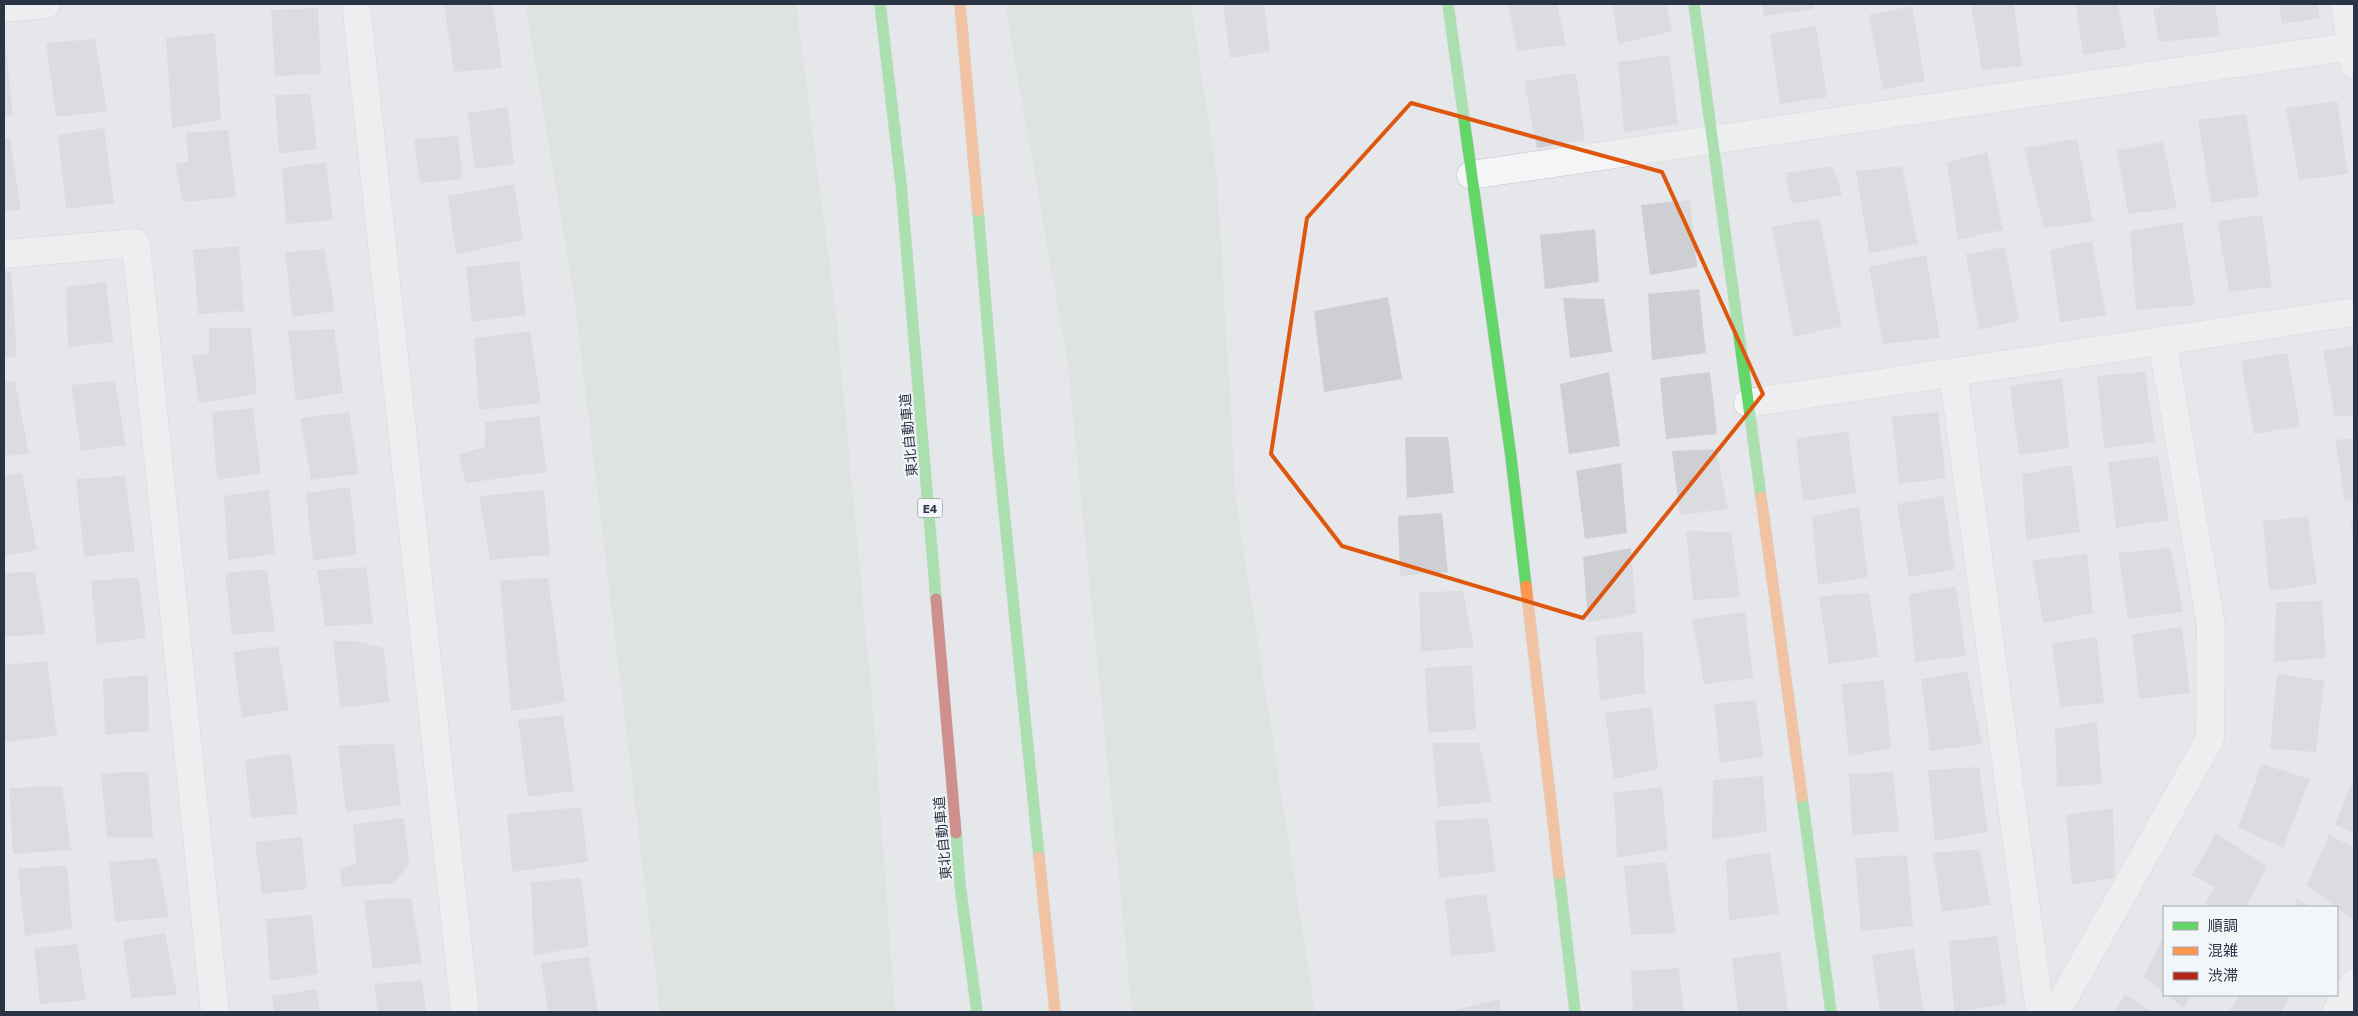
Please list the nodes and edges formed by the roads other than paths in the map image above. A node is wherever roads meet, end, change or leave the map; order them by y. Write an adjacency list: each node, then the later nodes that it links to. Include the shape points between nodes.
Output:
1 (46, 4): 8 (street)
2 (356, 4): 19 (street)
3 (880, 4): 20 (main road, 東北自動車道 / E4, via 901,184 960,885)
4 (960, 4): 21 (main road, via 998,451)
5 (1448, 4): 11 (main road)
6 (1694, 4): 10 (main road)
7 (2344, 4): 9 (street)
8 (4, 8)
9 (2353, 53): 10 (street)
10 (1712, 139): 11 (street); 16 (main road)
11 (1471, 175): 22 (main road, via 1511,457)
12 (4, 254): 18 (street, via 136,243)
13 (2354, 312): 14 (street)
14 (2162, 340): 15 (street); 25 (street, via 2211,625 2210,739)
15 (1953, 372): 16 (street); 24 (street)
16 (1748, 402): 23 (main road)
17 (2354, 983): 26 (street)
18 (215, 1012)
19 (465, 1012)
20 (977, 1012)
21 (1055, 1012)
22 (1575, 1012)
23 (1831, 1012)
24 (2040, 1012)
25 (2056, 1012)
26 (2336, 1012)

